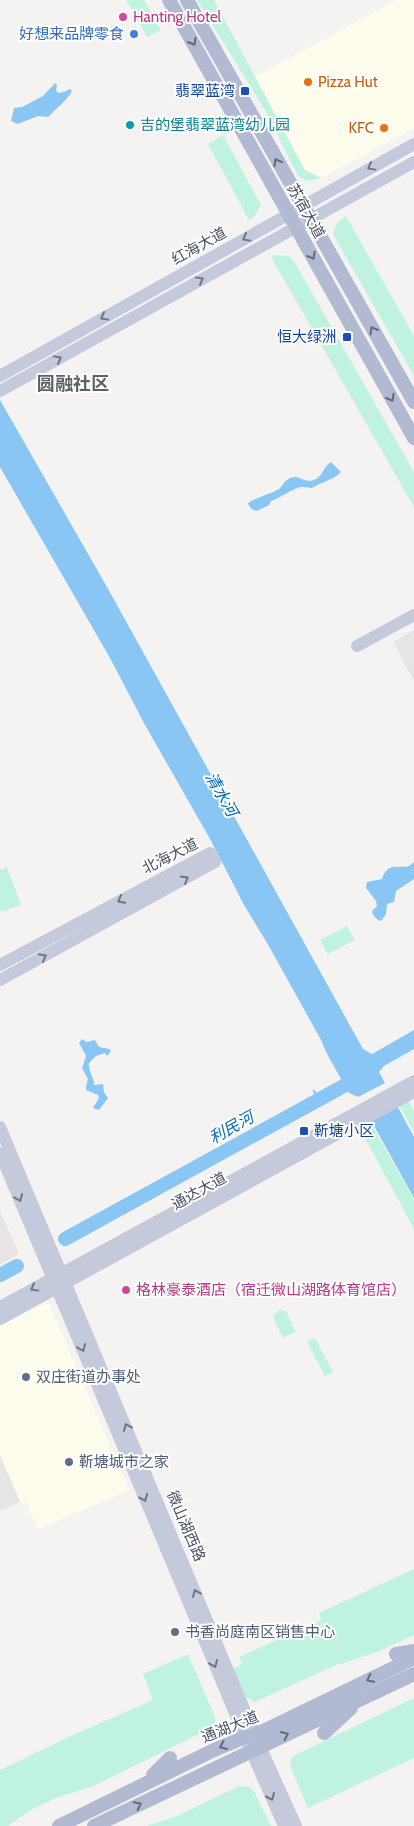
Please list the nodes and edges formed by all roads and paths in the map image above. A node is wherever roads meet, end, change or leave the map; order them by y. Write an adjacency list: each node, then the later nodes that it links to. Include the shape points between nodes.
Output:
1 (169, 0): 6 (main road, 苏宿大道, one-way to 6)
2 (187, 0): 5 (main road, 苏宿大道, one-way to 2)
3 (414, 144): 5 (street, 红海大道, one-way to 5)
4 (414, 162): 7 (street, 红海大道)
5 (302, 206): 6 (street, 红海大道); 7 (main road, 苏宿大道)
6 (288, 214): 8 (main road, 苏宿大道); 9 (street, 红海大道, one-way to 9)
7 (310, 220): 8 (street, 红海大道); 11 (main road, 苏宿大道, one-way to 7)
8 (296, 228): 10 (street, 红海大道, one-way to 8); 12 (main road, 苏宿大道, one-way to 12)
9 (0, 376)
10 (0, 391)
11 (414, 402)
12 (414, 438)
13 (414, 615): 14 (street, via 359,650)
14 (414, 624)
15 (0, 965): 16 (street, 北海大道, one-way to 15, via 215,862 210,853)
16 (0, 980)
17 (414, 1081): 18 (street, 通达大道)
18 (407, 1092): 21 (street, 通达大道)
19 (0, 1127): 21 (street, 微山湖西路)
20 (0, 1154): 21 (street, 微山湖西路, one-way to 21)
21 (59, 1280): 22 (street, 通达大道, one-way to 22); 23 (street, 通达大道); 30 (street, 微山湖西路)
22 (0, 1307)
23 (0, 1319)
24 (414, 1652): 25 (main road)
25 (396, 1654)
26 (414, 1658): 30 (main road, 通湖大道, one-way to 30)
27 (414, 1674): 28 (main road, 通湖大道)
28 (361, 1699): 29 (main road); 30 (main road, 通湖大道, one-way to 28)
29 (324, 1733)
30 (253, 1743): 32 (main road, 通湖大道, one-way to 32); 34 (main road, 通湖大道, one-way to 30); 35 (street, 微山湖西路, one-way to 35); 36 (street, 微山湖西路)
31 (170, 1758): 32 (main road)
32 (142, 1784): 33 (main road, 通湖大道)
33 (59, 1826)
34 (94, 1826)
35 (284, 1826)
36 (296, 1826)

